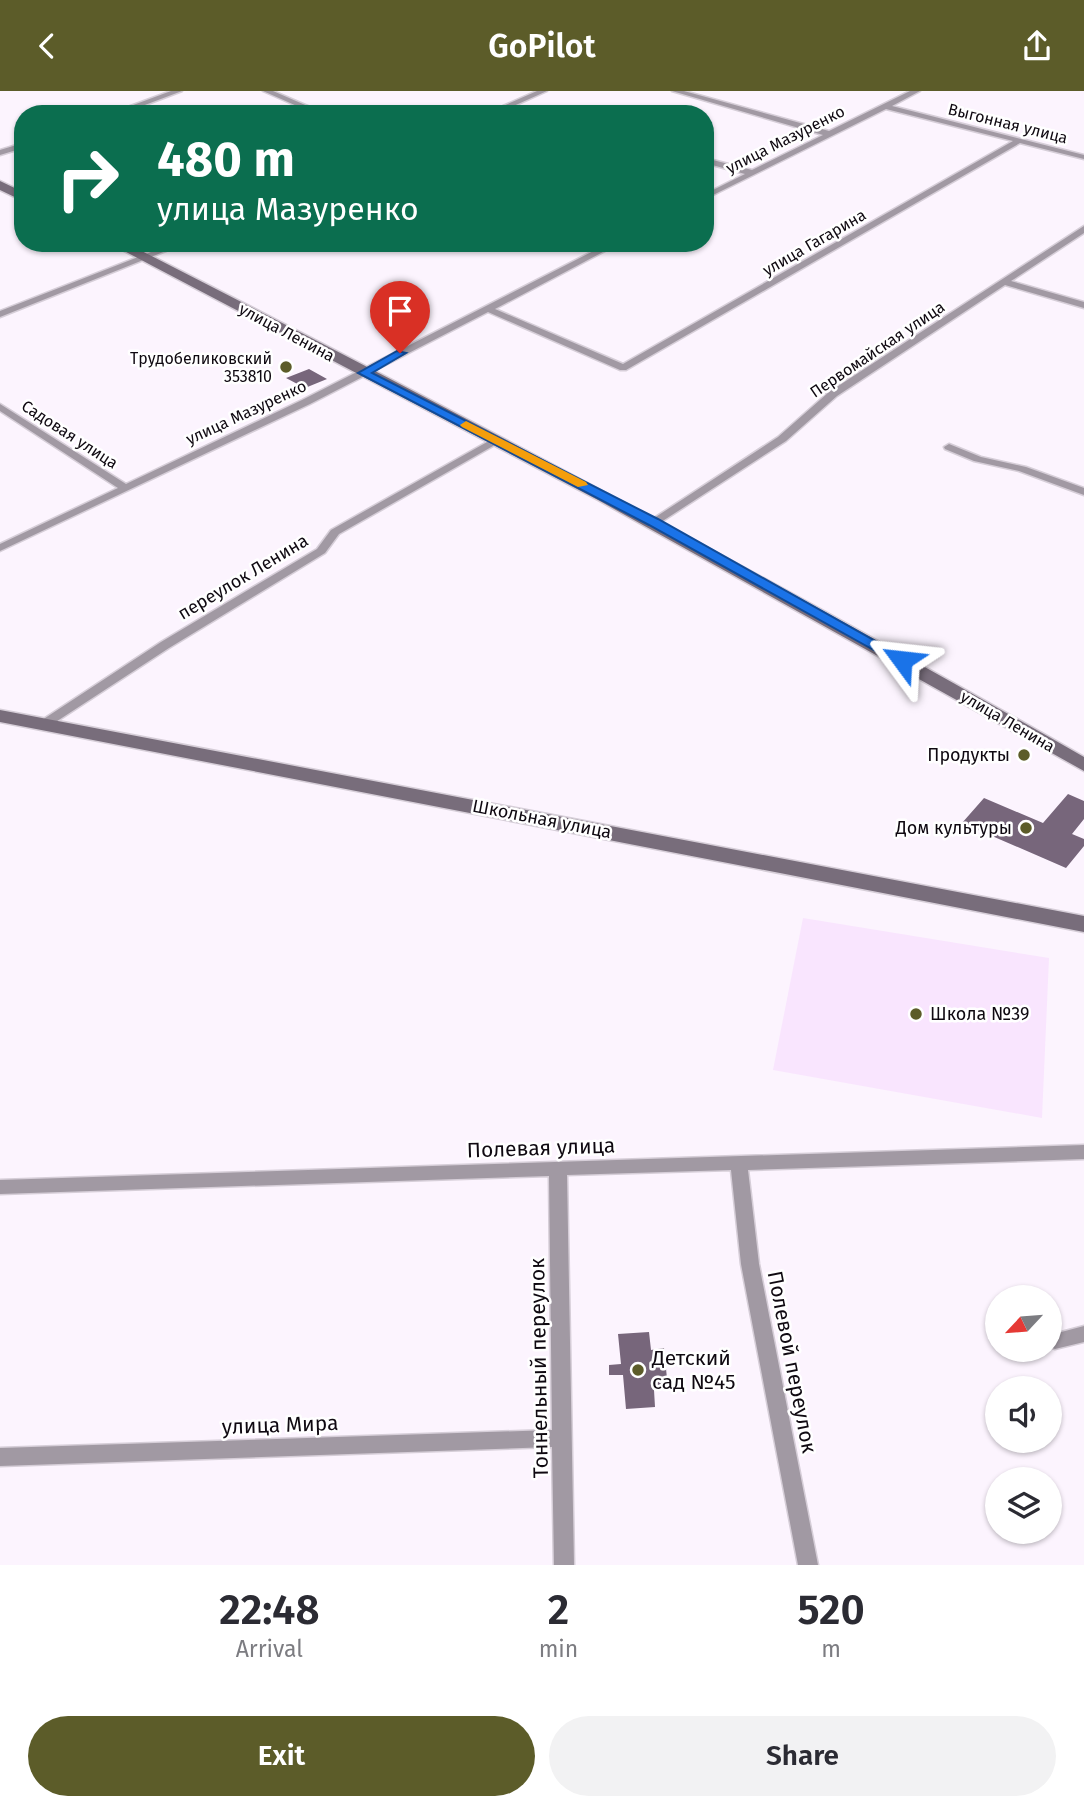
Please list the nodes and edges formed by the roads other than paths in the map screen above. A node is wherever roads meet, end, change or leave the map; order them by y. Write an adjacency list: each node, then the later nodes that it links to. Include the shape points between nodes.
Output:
1 (178, 91): 6 (street)
2 (267, 91): 7 (street)
3 (543, 91): 8 (street)
4 (676, 91): 10 (street)
5 (916, 91): 9 (street, улица Мазуренко)
6 (138, 105)
7 (300, 105)
8 (510, 105)
9 (884, 106): 10 (street, улица Мазуренко); 11 (street, Выгонная улица)
10 (830, 134): 14 (street, улица Мазуренко)
11 (1020, 140): 12 (street, Выгонная улица); 23 (street, улица Гагарина, via 622,368)
12 (1084, 157)
13 (714, 162): 14 (street)
14 (752, 173): 15 (street, улица Мазуренко)
15 (714, 192)
16 (1084, 229): 21 (street, Первомайская улица)
17 (132, 252): 20 (street, улица Ленина)
18 (161, 252): 20 (street)
19 (599, 252): 23 (street, улица Мазуренко)
20 (145, 259): 24 (street); 25 (street, улица Ленина)
21 (1006, 282): 22 (street); 31 (street, Первомайская улица, via 833,394 782,439)
22 (1084, 305)
23 (488, 309): 25 (street, улица Мазуренко)
24 (0, 314)
25 (363, 373): 27 (street, улица Ленина); 29 (street, улица Мазуренко)
26 (0, 407): 29 (street, Садовая улица)
27 (496, 440): 31 (street, улица Ленина); 34 (street, переулок Ленина, via 335,532 321,551)
28 (949, 447): 30 (street)
29 (124, 487): 32 (street, улица Мазуренко)
30 (1084, 492)
31 (654, 522): 35 (street, улица Ленина)
32 (0, 548)
33 (0, 716): 34 (street, Школьная улица)
34 (43, 724): 36 (street, Школьная улица)
35 (1084, 765)
36 (1084, 924)
37 (1084, 1152): 38 (street, Полевая улица)
38 (739, 1166): 39 (street, Полевая улица); 46 (street, Полевой переулок, via 750,1264)
39 (558, 1170): 40 (street, Полевая улица); 43 (street, Тоннельный переулок)
40 (0, 1188)
41 (1084, 1334): 42 (street)
42 (1062, 1339)
43 (562, 1438): 44 (street, улица Мира); 45 (street, Тоннельный переулок)
44 (0, 1457)
45 (565, 1565)
46 (807, 1565)

